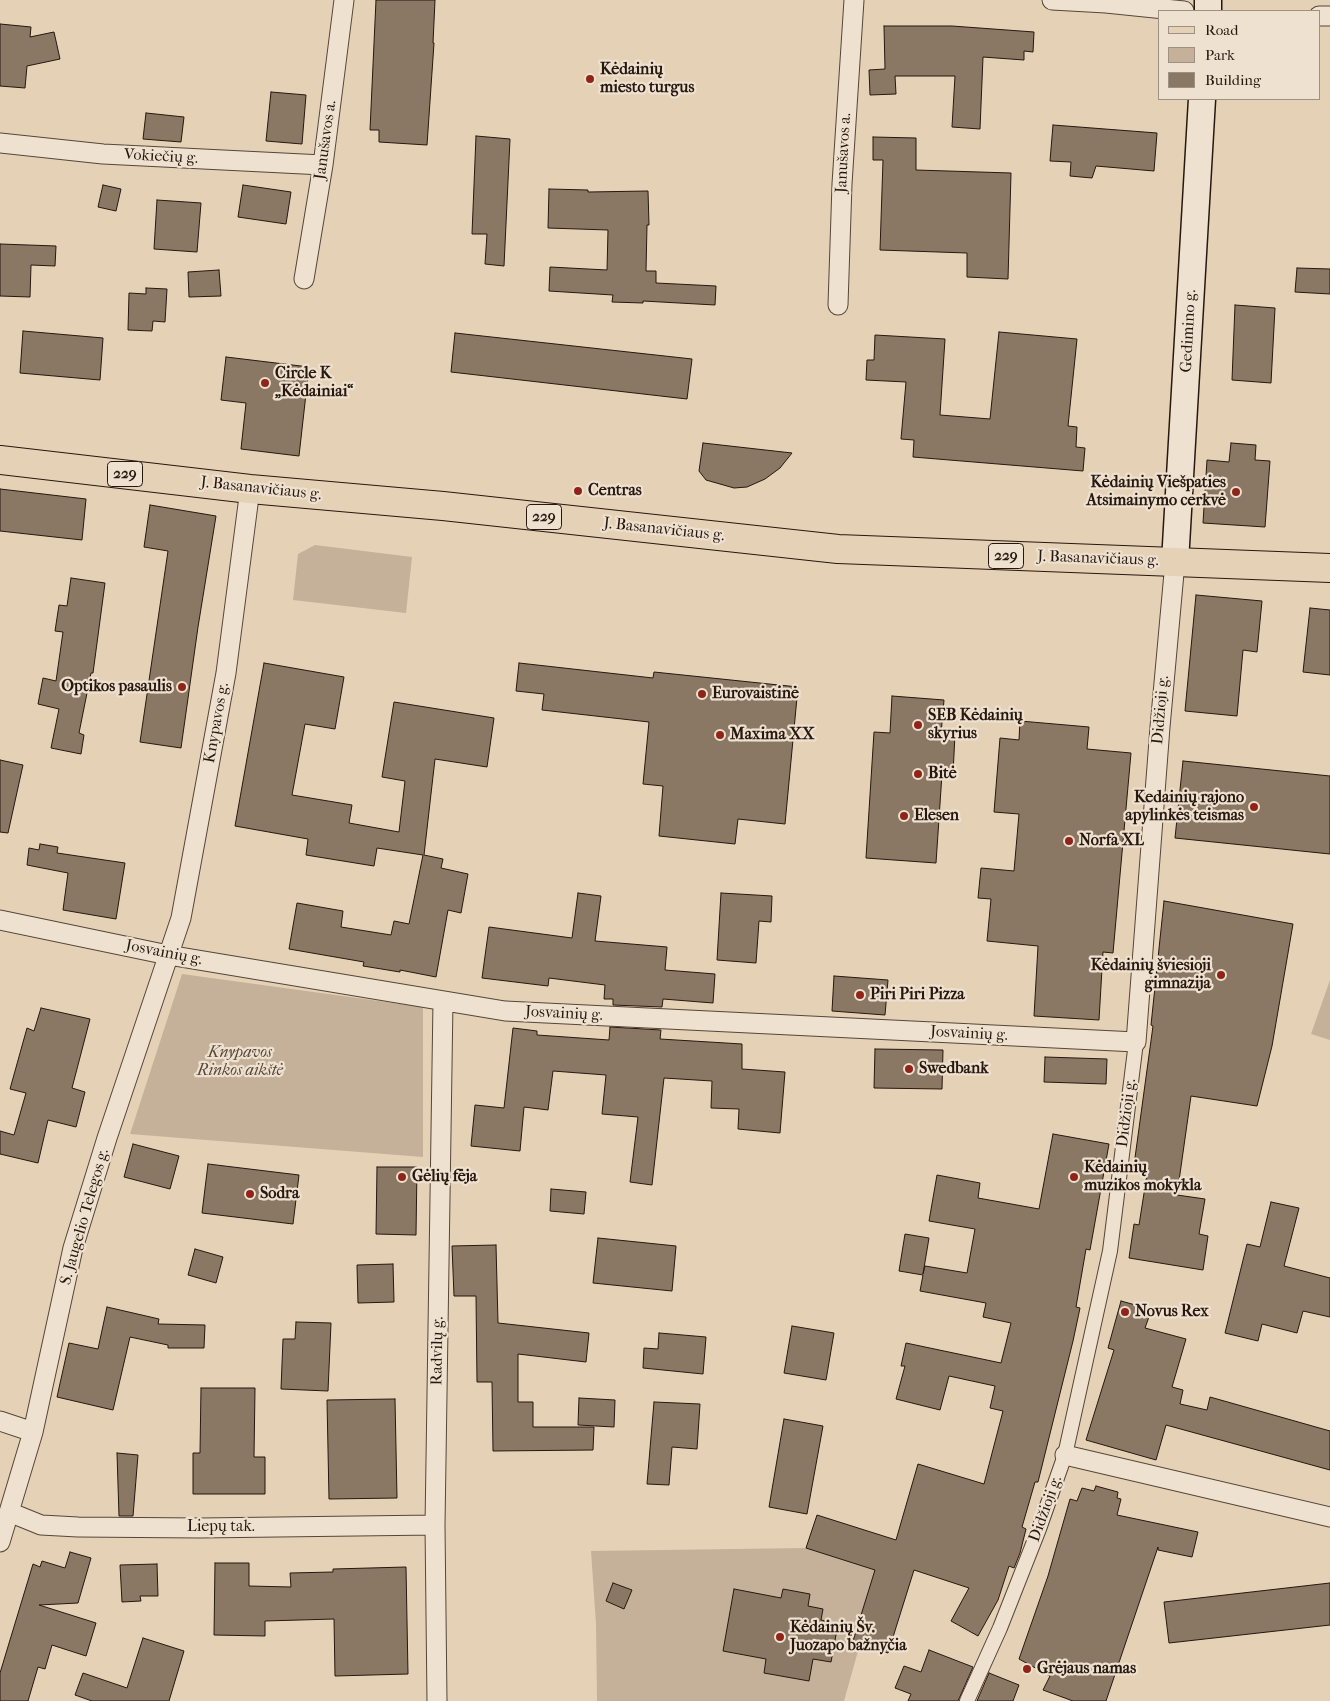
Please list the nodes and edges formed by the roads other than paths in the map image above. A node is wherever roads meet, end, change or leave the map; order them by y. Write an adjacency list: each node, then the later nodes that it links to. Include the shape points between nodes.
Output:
1 (344, 0): 7 (street, Janušavos a.)
2 (854, 0): 9 (street, Janušavos a.)
3 (1052, 0): 4 (street)
4 (1174, 10)
5 (1202, 100): 12 (main road, Gedimino g.)
6 (0, 143): 7 (street, Vokiečių g., via 103,154)
7 (323, 164): 8 (street, Janušavos a.)
8 (304, 279)
9 (838, 305)
10 (0, 460): 11 (main road, J. Basanavičiaus g. / 229)
11 (250, 489): 12 (main road, J. Basanavičiaus g. / 229, via 443,506 838,549); 15 (street, Knypavos g., via 226,673 181,918)
12 (1175, 562): 13 (main road, J. Basanavičiaus g. / 229); 17 (street, Didžioji g.)
13 (1330, 568)
14 (0, 920): 15 (street, Josvainių g.)
15 (168, 955): 16 (street, Josvainių g.); 19 (street, S. Jaugelio Telegos g., via 73,1248)
16 (443, 1001): 17 (street, Josvainių g., via 505,1011); 23 (street, Radvilų g.)
17 (1136, 1042): 20 (street, Didžioji g., via 1110,1251)
18 (0, 1421): 19 (street)
19 (33, 1432): 21 (street, S. Jaugelio Telegos g.)
20 (1065, 1455): 22 (street); 26 (street, Didžioji g., via 1029,1556)
21 (9, 1512): 23 (street, Liepų tak., via 41,1525 78,1527); 24 (street, S. Jaugelio Telegos g.)
22 (1330, 1517)
23 (435, 1525): 25 (street, Radvilų g.)
24 (0, 1542)
25 (437, 1701)
26 (967, 1701)

